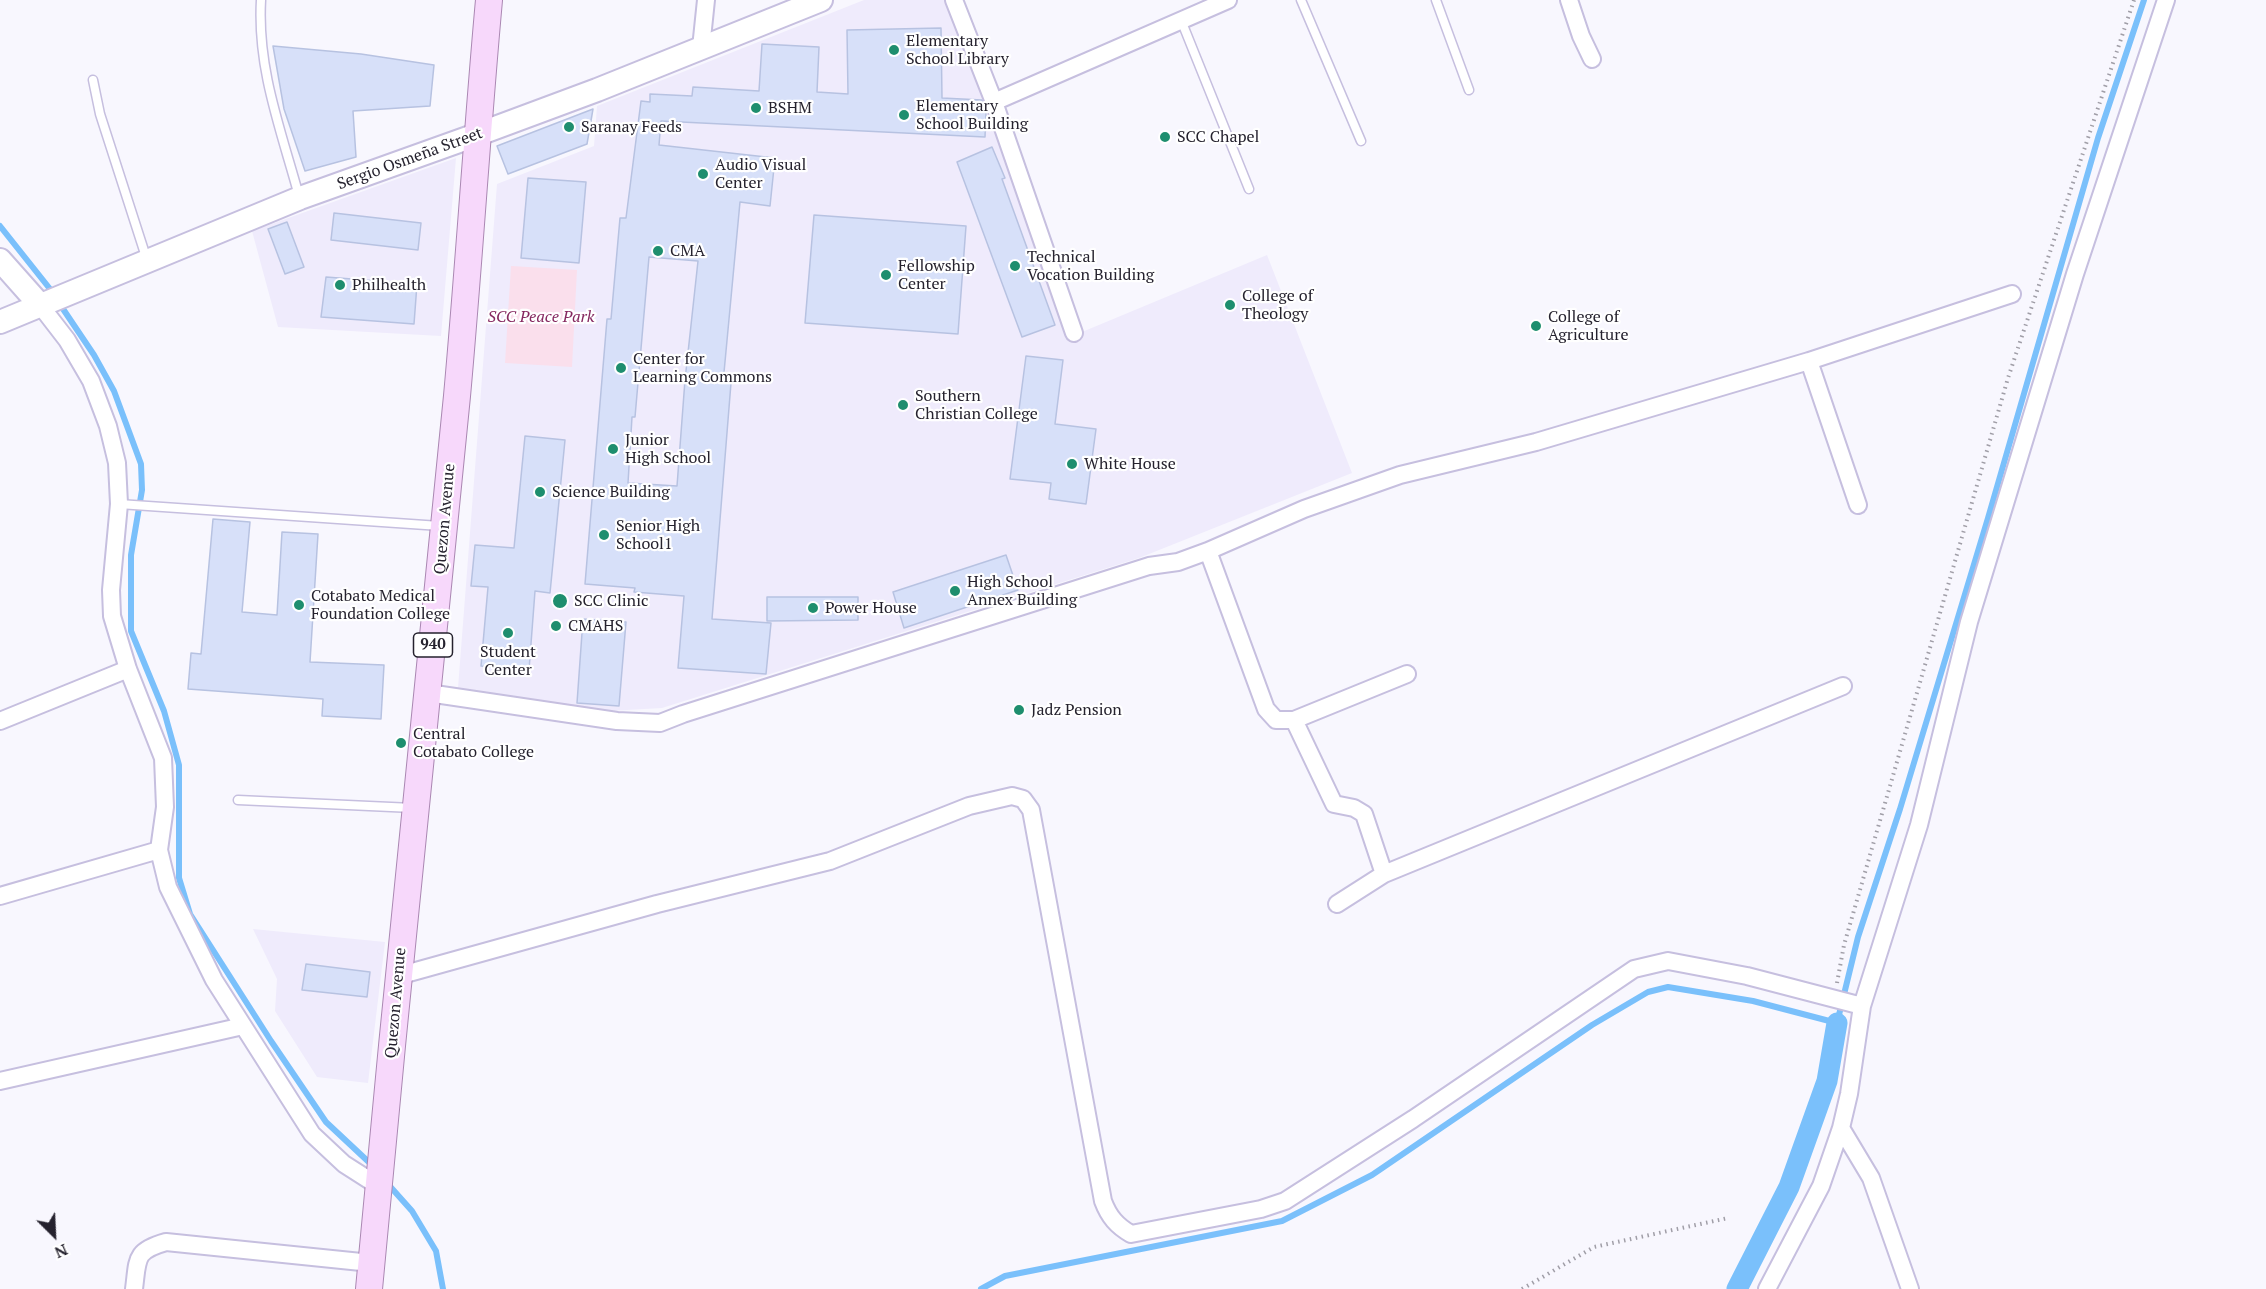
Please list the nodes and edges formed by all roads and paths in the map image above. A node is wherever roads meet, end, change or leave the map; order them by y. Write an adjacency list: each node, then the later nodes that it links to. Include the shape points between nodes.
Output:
1 (261, 0): 21 (lane, via 266,78)
2 (489, 0): 18 (main road, Quezon Avenue / 940)
3 (706, 0): 13 (street)
4 (821, 0): 13 (street, Sergio Osmeña Street)
5 (954, 0): 17 (street)
6 (1228, 0): 12 (street)
7 (1301, 0): 19 (lane)
8 (1436, 0): 16 (lane)
9 (1569, 0): 14 (street)
10 (2134, 0): 46 (path, via 2008,378 1844,945)
11 (2166, 0): 47 (street, via 2074,274 1969,622 1919,825)
12 (1182, 20): 17 (street); 20 (lane)
13 (701, 48): 18 (street, Sergio Osmeña Street)
14 (1592, 59)
15 (93, 80): 23 (lane, via 100,114)
16 (1469, 90)
17 (994, 102): 27 (street)
18 (476, 135): 21 (street, Sergio Osmeña Street); 31 (main road, Quezon Avenue / 940)
19 (1361, 141)
20 (1249, 189)
21 (300, 198): 23 (street, Sergio Osmeña Street)
22 (0, 260): 25 (street)
23 (147, 260): 25 (street, Sergio Osmeña Street)
24 (2012, 294): 28 (street)
25 (40, 305): 26 (street, Sergio Osmeña Street); 29 (street, via 67,339 90,381 108,426)
26 (0, 322)
27 (1074, 333)
28 (1809, 361): 30 (street); 32 (street, via 1536,442 1400,475 1304,509)
29 (124, 505): 31 (lane); 33 (street, via 111,590 112,616)
30 (1858, 505)
31 (444, 527): 36 (main road, Quezon Avenue / 940)
32 (1208, 551): 36 (street, via 1178,562 1138,569 660,723 617,722); 37 (street, via 1266,709 1276,720)
33 (128, 669): 38 (street); 41 (street, via 163,758 165,807)
34 (1407, 674): 37 (street)
35 (1843, 686): 42 (street)
36 (428, 693): 40 (main road, Quezon Avenue / 940)
37 (1294, 720): 42 (street, via 1334,804 1364,814)
38 (0, 721)
39 (238, 800): 40 (lane)
40 (417, 808): 45 (main road, Quezon Avenue / 940)
41 (159, 850): 43 (street); 48 (street, via 168,887 214,980)
42 (1384, 874): 44 (street)
43 (0, 896)
44 (1337, 904)
45 (398, 976): 46 (street, via 830,861 969,806 1012,796 1023,800 1031,810 1103,1201 1111,1218 1131,1234 1285,1201 1634,969 1648,964 1668,961 1747,976); 51 (main road, Quezon Avenue / 940)
46 (1834, 999): 47 (street)
47 (1862, 1006): 50 (street)
48 (243, 1026): 49 (street); 51 (street, via 312,1134 344,1164)
49 (0, 1081)
50 (1841, 1128): 57 (street, via 1821,1186); 58 (street, via 1871,1178)
51 (380, 1187): 53 (main road, Quezon Avenue / 940)
52 (1728, 1218): 56 (path, via 1594,1247)
53 (371, 1263): 54 (street, via 166,1242 142,1252); 55 (main road, Quezon Avenue / 940)
54 (134, 1289)
55 (369, 1289)
56 (1522, 1289)
57 (1767, 1289)
58 (1910, 1289)

